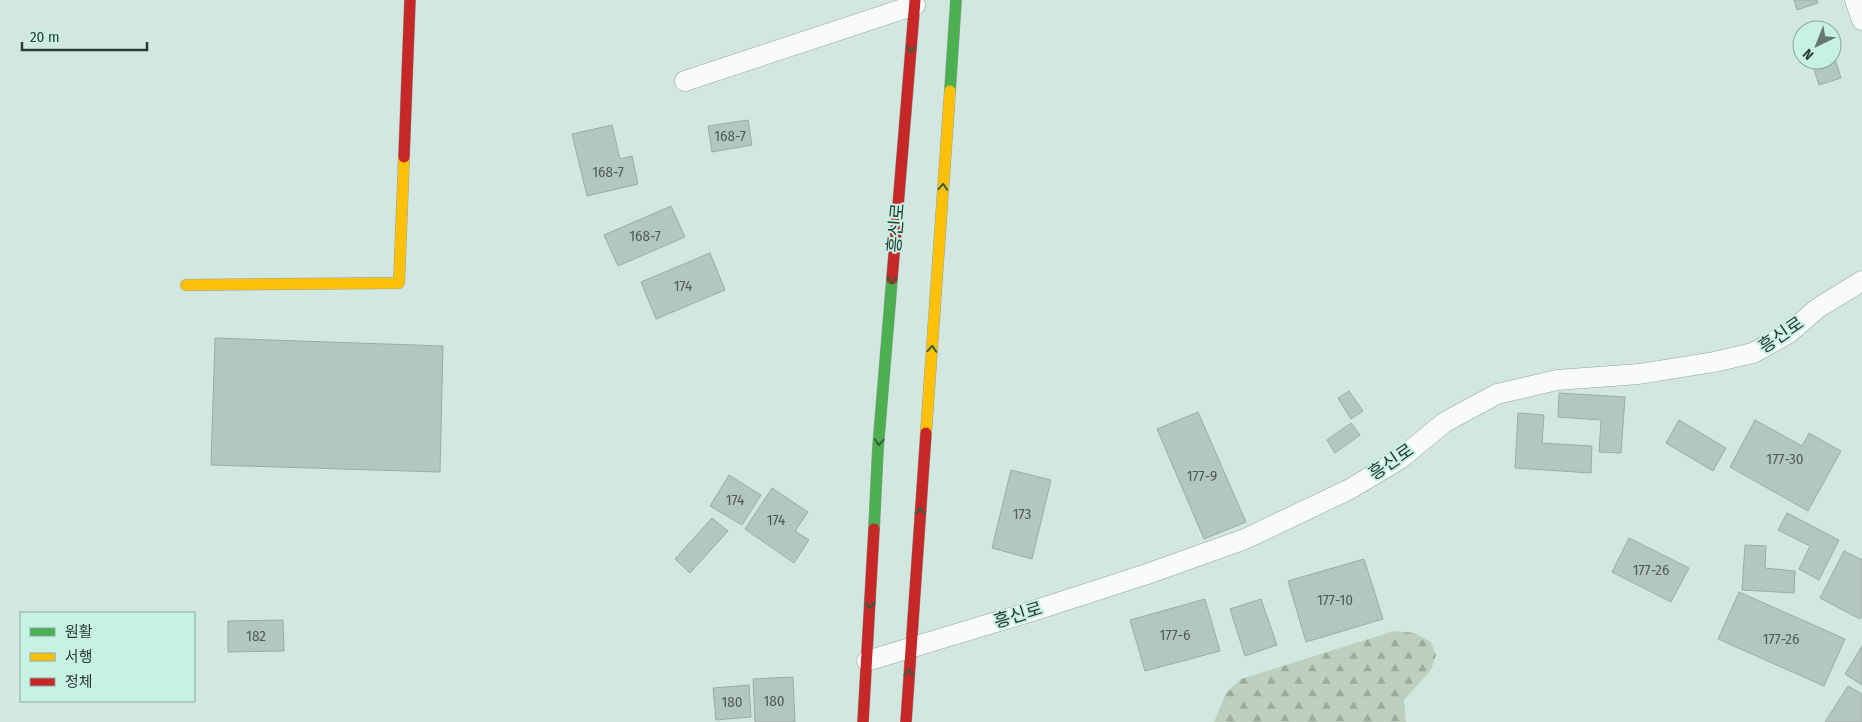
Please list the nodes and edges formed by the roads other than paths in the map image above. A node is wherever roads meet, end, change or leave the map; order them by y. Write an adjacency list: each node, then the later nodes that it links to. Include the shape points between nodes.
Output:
1 (410, 0): 8 (main road, via 398,283)
2 (956, 0): 9 (main road, one-way to 2)
3 (1855, 0): 5 (lane)
4 (915, 2): 6 (lane, 흥신로); 10 (main road, 흥신로, one-way to 10, via 878,448)
5 (1862, 20)
6 (685, 81)
7 (1862, 281): 9 (lane, 흥신로, via 1818,308 1789,333 1753,353 1639,374 1557,380 1496,394 1445,422 1400,459 1350,489 1245,539 1147,574)
8 (186, 285)
9 (910, 648): 10 (lane, 흥신로); 12 (main road, one-way to 9)
10 (867, 661): 11 (main road, 흥신로)
11 (863, 722)
12 (906, 722)

